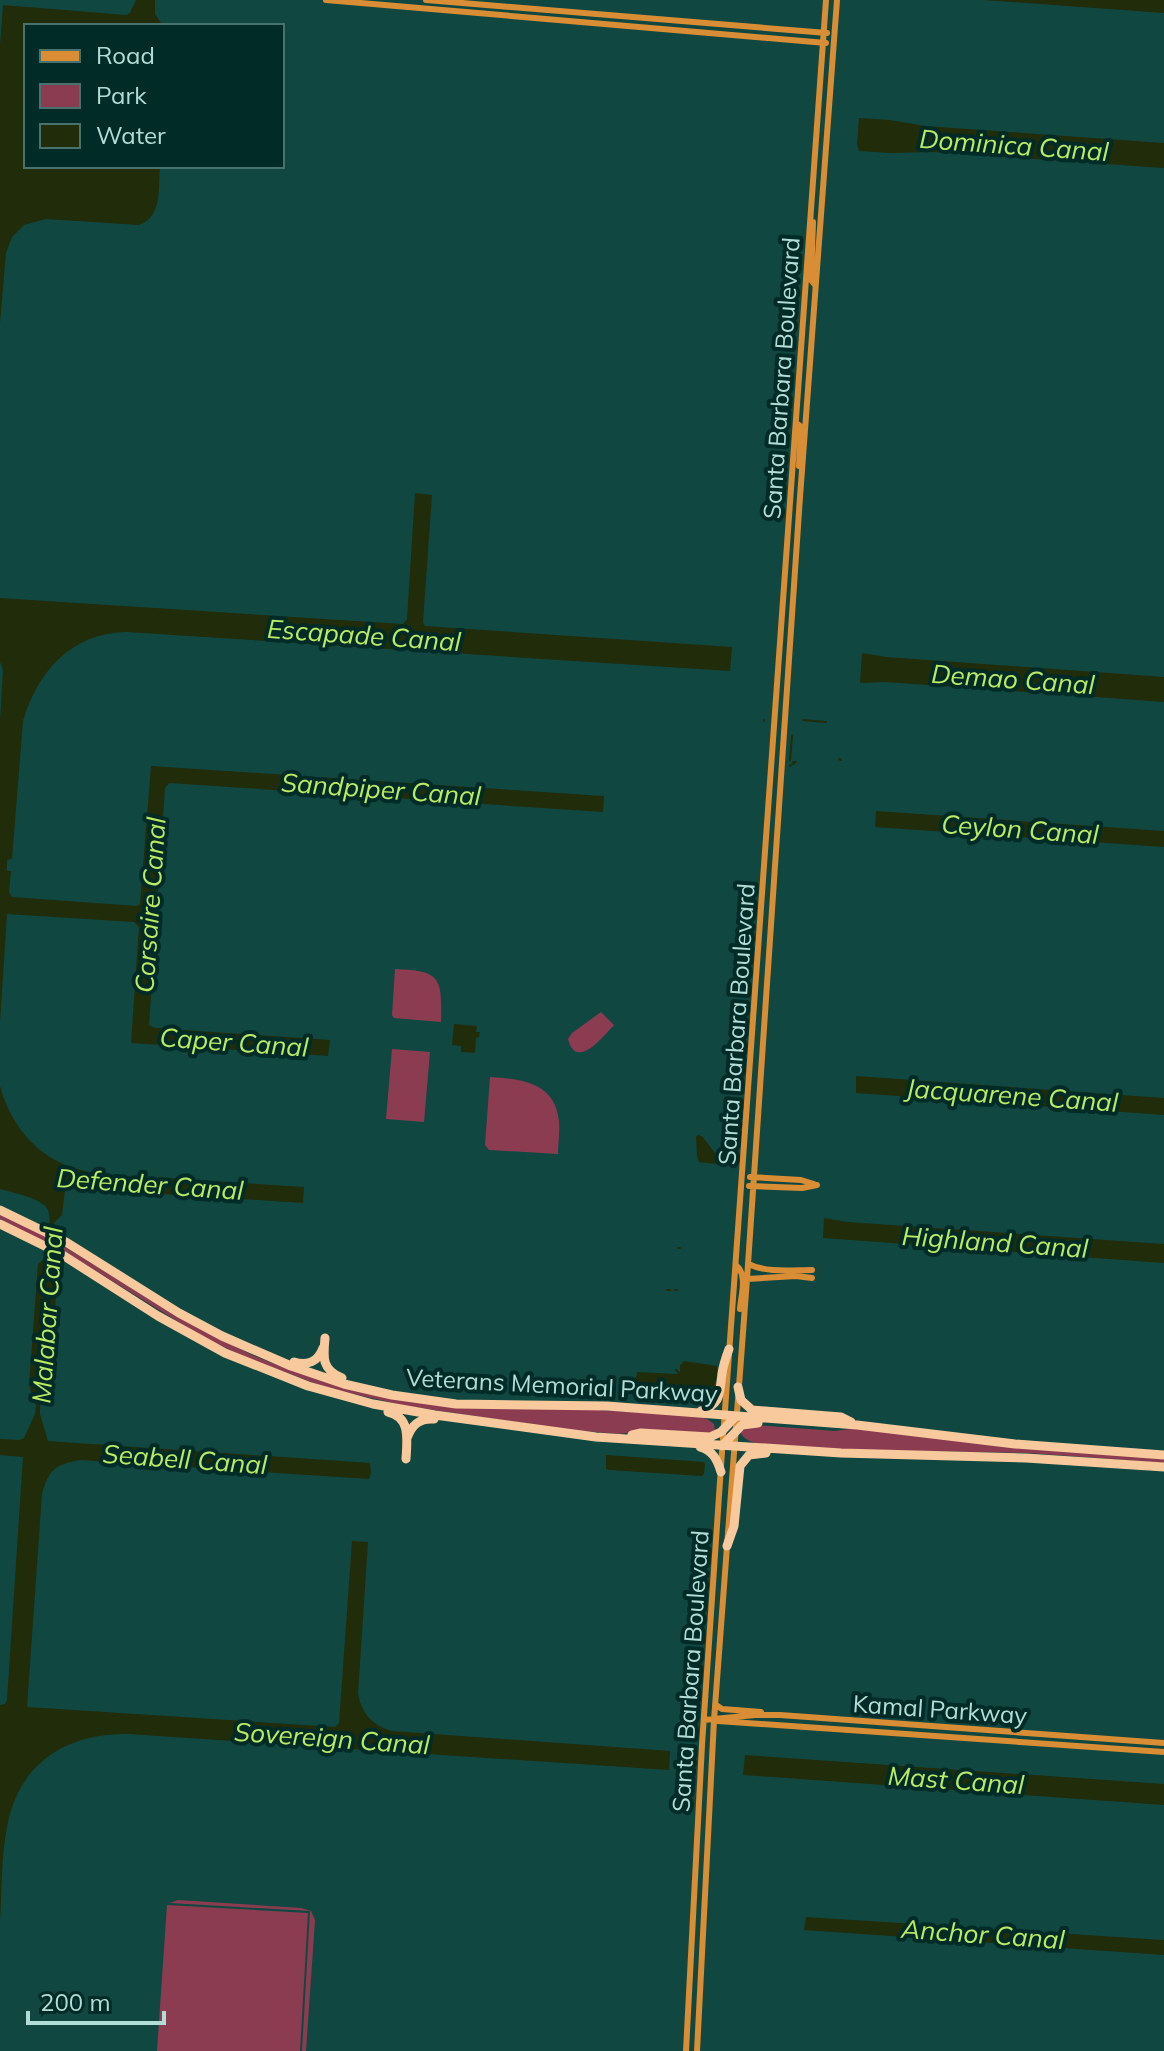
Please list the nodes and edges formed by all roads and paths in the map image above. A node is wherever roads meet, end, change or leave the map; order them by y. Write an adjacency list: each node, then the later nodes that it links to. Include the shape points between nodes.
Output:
1 (326, 0): 7 (main road)
2 (426, 0): 5 (main road)
3 (826, 0): 5 (main road, Santa Barbara Boulevard)
4 (837, 0): 6 (main road, Santa Barbara Boulevard)
5 (824, 33): 6 (main road); 7 (main road, Santa Barbara Boulevard)
6 (834, 33): 8 (main road, Santa Barbara Boulevard)
7 (823, 43): 8 (main road); 9 (main road, Santa Barbara Boulevard)
8 (834, 44): 10 (main road, Santa Barbara Boulevard)
9 (811, 211): 10 (main road, via 811,280); 11 (main road, Santa Barbara Boulevard)
10 (816, 285): 12 (main road, Santa Barbara Boulevard)
11 (796, 422): 12 (main road, via 801,431); 13 (main road, Santa Barbara Boulevard)
12 (800, 497): 14 (main road, Santa Barbara Boulevard)
13 (743, 1176): 14 (main road); 15 (main road, Santa Barbara Boulevard)
14 (754, 1177): 16 (main road, Santa Barbara Boulevard); 16 (main road, via 817,1185)
15 (742, 1185): 16 (main road); 20 (main road, Santa Barbara Boulevard)
16 (753, 1186): 19 (main road, Santa Barbara Boulevard)
17 (0, 1210): 22 (highway, Veterans Memorial Parkway, via 66,1242)
18 (0, 1224): 25 (highway, Veterans Memorial Parkway, via 61,1254 207,1344)
19 (748, 1263): 21 (main road, Santa Barbara Boulevard); 21 (main road, via 812,1274)
20 (736, 1265): 23 (main road, via 743,1275); 24 (main road, Santa Barbara Boulevard)
21 (747, 1279): 23 (main road, Santa Barbara Boulevard)
22 (179, 1313): 27 (highway, Veterans Memorial Parkway, via 317,1375 392,1395); 27 (highway, via 303,1365 316,1359 324,1342 325,1364 337,1376)
23 (742, 1332): 26 (main road, Santa Barbara Boulevard)
24 (729, 1349): 28 (highway, via 718,1398); 29 (main road, Santa Barbara Boulevard)
25 (308, 1386): 34 (highway, Veterans Memorial Parkway, via 411,1411); 36 (highway, via 322,1395 395,1413)
26 (738, 1387): 30 (main road, Santa Barbara Boulevard); 31 (highway, via 741,1400 752,1410 841,1417)
27 (456, 1404): 28 (highway, Veterans Memorial Parkway)
28 (696, 1413): 29 (highway, Veterans Memorial Parkway)
29 (725, 1415): 30 (highway, Veterans Memorial Parkway); 32 (main road, Santa Barbara Boulevard)
30 (736, 1416): 31 (highway, Veterans Memorial Parkway); 32 (highway); 33 (main road, Santa Barbara Boulevard)
31 (857, 1425): 33 (highway, via 751,1423); 41 (highway, Veterans Memorial Parkway)
32 (724, 1430): 37 (highway, via 706,1437 641,1433); 38 (main road, Santa Barbara Boulevard)
33 (735, 1431): 38 (highway); 39 (main road, Santa Barbara Boulevard)
34 (581, 1435): 35 (highway, Veterans Memorial Parkway); 36 (highway, via 566,1438 431,1419 420,1420)
35 (605, 1437): 37 (highway, Veterans Memorial Parkway); 44 (highway, via 703,1448 715,1456)
36 (407, 1438): 42 (highway)
37 (618, 1438): 38 (highway, Veterans Memorial Parkway)
38 (722, 1446): 39 (highway, Veterans Memorial Parkway); 44 (main road, Santa Barbara Boulevard)
39 (734, 1446): 40 (highway, Veterans Memorial Parkway); 45 (main road, Santa Barbara Boulevard)
40 (865, 1454): 43 (highway, Veterans Memorial Parkway); 45 (highway, via 749,1455 739,1468)
41 (1164, 1455)
42 (406, 1459)
43 (1164, 1467)
44 (721, 1472): 48 (main road, Santa Barbara Boulevard)
45 (727, 1546): 46 (main road, Santa Barbara Boulevard)
46 (716, 1705): 47 (main road); 49 (main road, Santa Barbara Boulevard)
47 (780, 1715): 49 (main road, Kamal Parkway); 50 (main road, Kamal Parkway)
48 (704, 1720): 49 (main road, Kamal Parkway); 52 (main road, Santa Barbara Boulevard)
49 (714, 1720): 51 (main road, Kamal Parkway); 53 (main road, Santa Barbara Boulevard)
50 (1164, 1743)
51 (1164, 1752)
52 (686, 2051)
53 (697, 2051)

